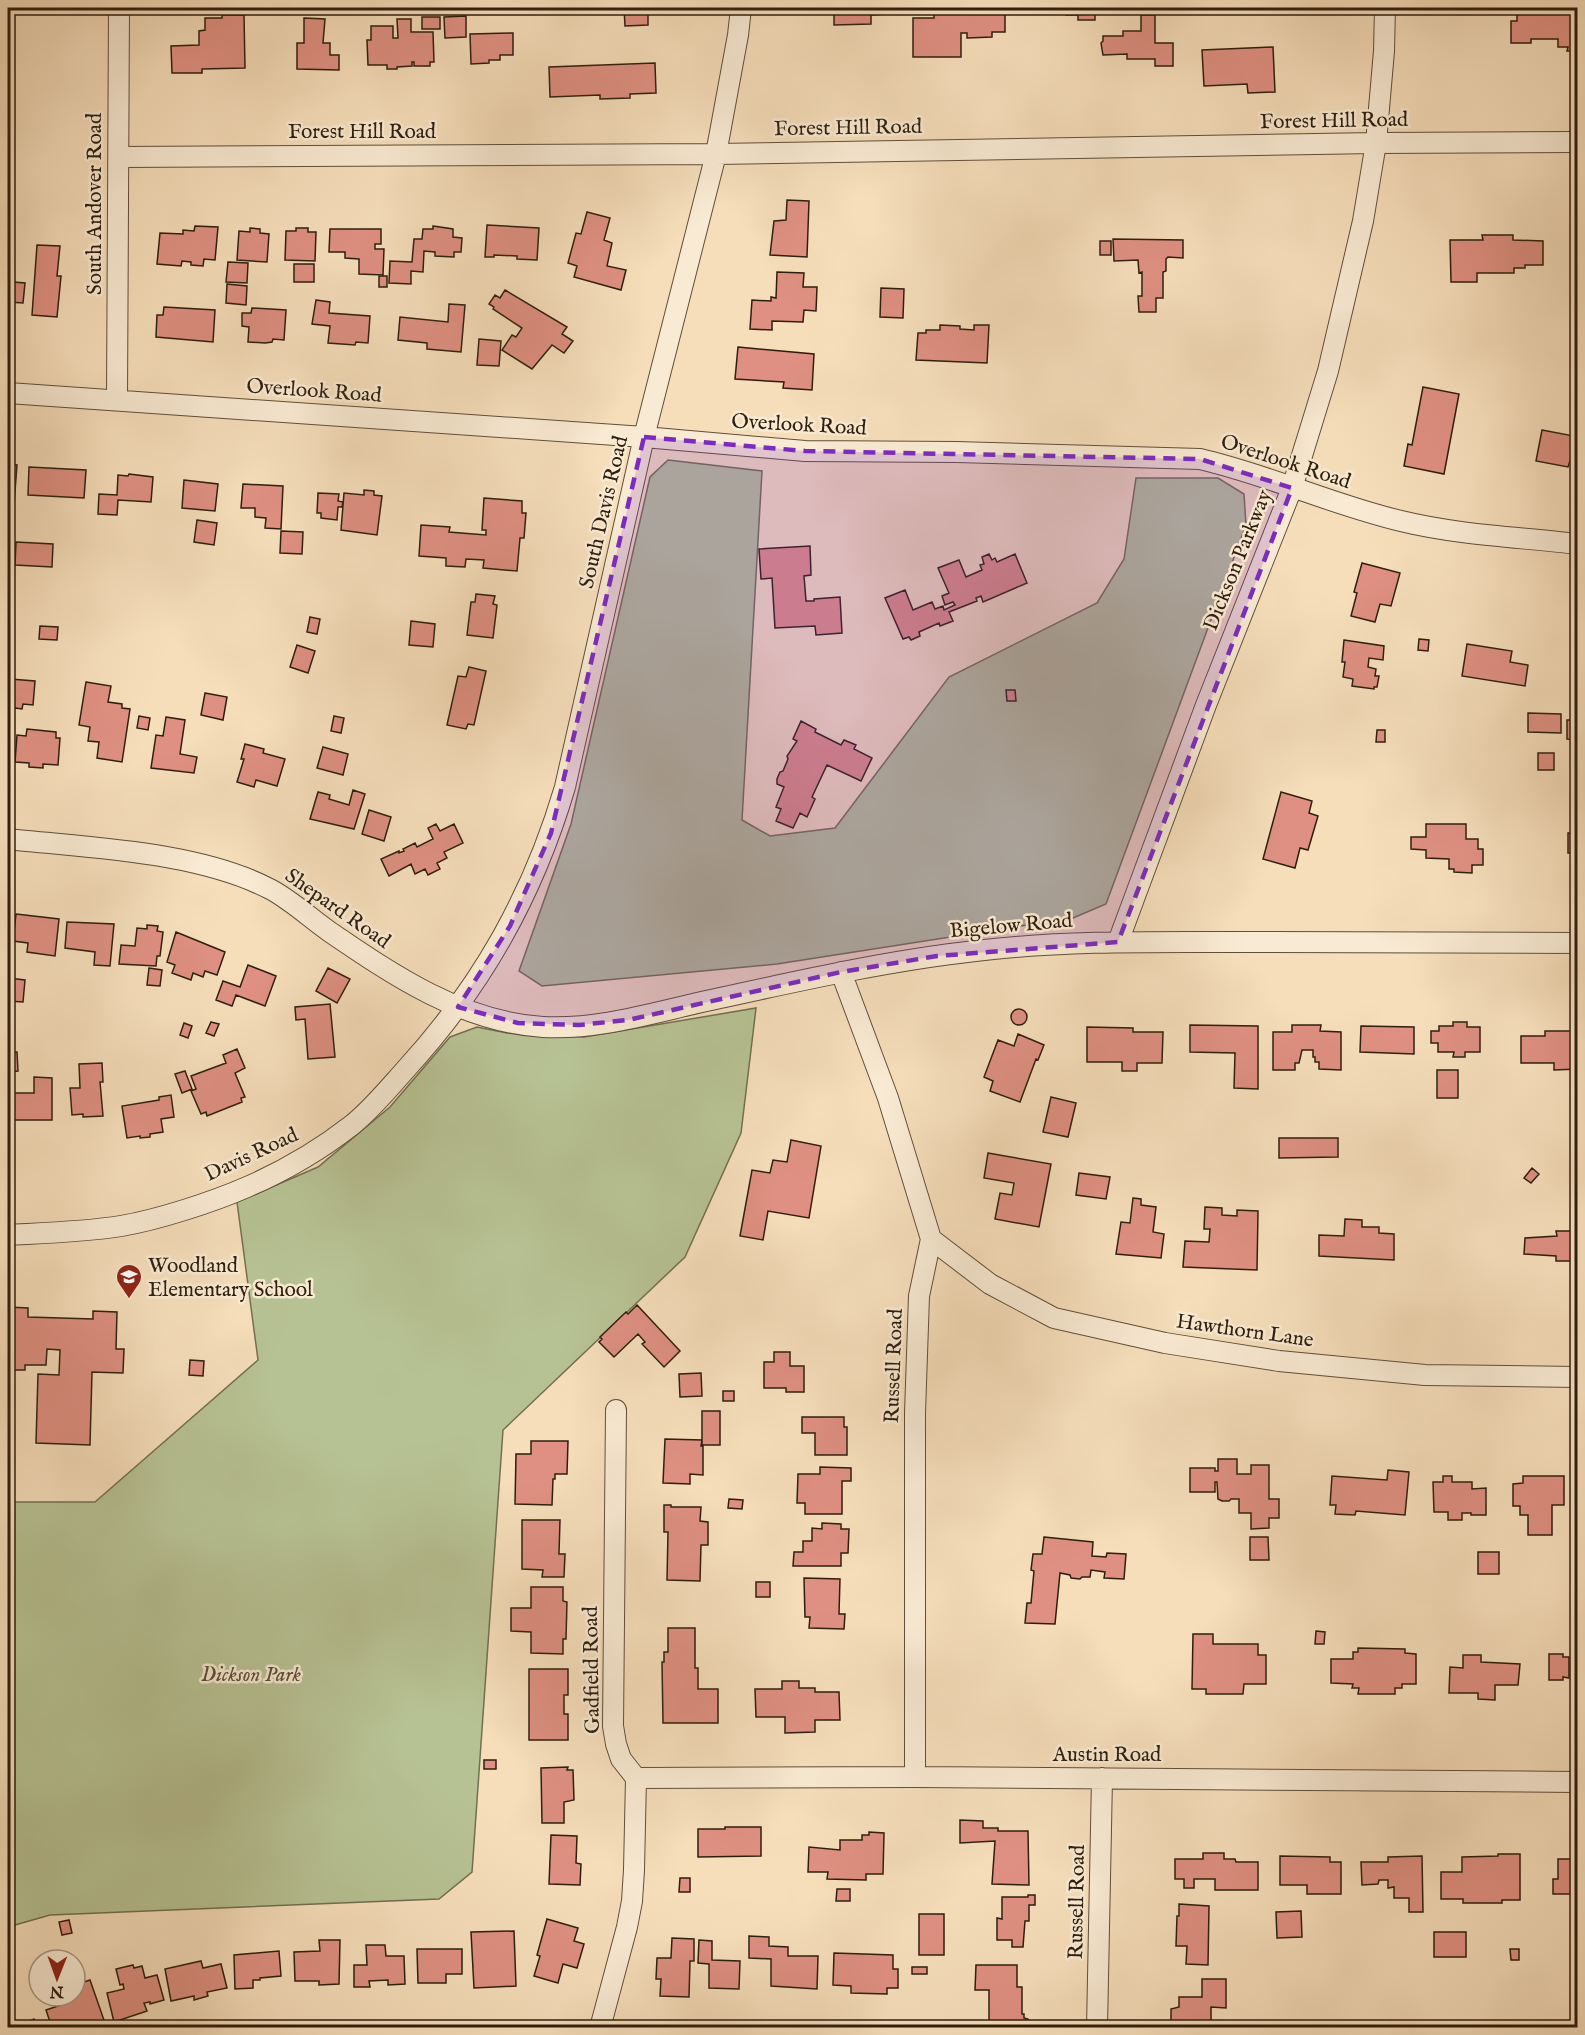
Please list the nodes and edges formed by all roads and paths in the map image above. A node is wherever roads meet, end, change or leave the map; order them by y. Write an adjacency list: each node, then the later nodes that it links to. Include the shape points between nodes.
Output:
1 (118, 8): 7 (street, South Andover Road)
2 (741, 8): 6 (street, South Davis Road)
3 (1385, 8): 5 (street, Dickson Parkway)
4 (1578, 142): 5 (street, Forest Hill Road)
5 (1376, 143): 6 (street, Forest Hill Road); 11 (street, Dickson Parkway, via 1363,221 1328,371)
6 (716, 154): 7 (street, Forest Hill Road); 10 (street, South Davis Road)
7 (119, 157): 9 (street, South Andover Road)
8 (8, 393): 9 (street, Overlook Road)
9 (117, 400): 10 (street, Overlook Road)
10 (644, 437): 11 (street, Overlook Road, via 823,452 1200,459 1239,468); 17 (street, South Davis Road, via 565,787 551,833 510,926)
11 (1292, 488): 12 (street, Overlook Road, via 1355,509 1433,528); 14 (street, Dickson Parkway)
12 (1578, 544)
13 (8, 839): 17 (street, Shepard Road, via 179,859 225,870 272,890 365,957 407,983)
14 (1118, 942): 15 (street, Bigelow Road); 16 (street, Bigelow Road, via 975,950)
15 (1578, 943)
16 (841, 972): 17 (street, Bigelow Road, via 628,1020 579,1025 543,1027); 19 (street, Russell Road, via 888,1098)
17 (458, 1007): 18 (street, Davis Road, via 424,1050 353,1124 280,1171 218,1198 122,1226)
18 (8, 1235)
19 (931, 1239): 20 (street, Hawthorn Lane, via 990,1284 1054,1318 1165,1343 1279,1361 1425,1375); 22 (street, Russell Road, via 919,1296 915,1413)
20 (1578, 1377)
21 (616, 1410): 23 (street, Gadfield Road, via 612,1726 621,1759)
22 (915, 1777): 23 (street, Austin Road); 24 (street, Austin Road)
23 (636, 1778): 26 (street, via 632,1901)
24 (1102, 1778): 25 (street, Austin Road); 27 (street, Russell Road)
25 (1578, 1782)
26 (600, 2028)
27 (1097, 2028)

